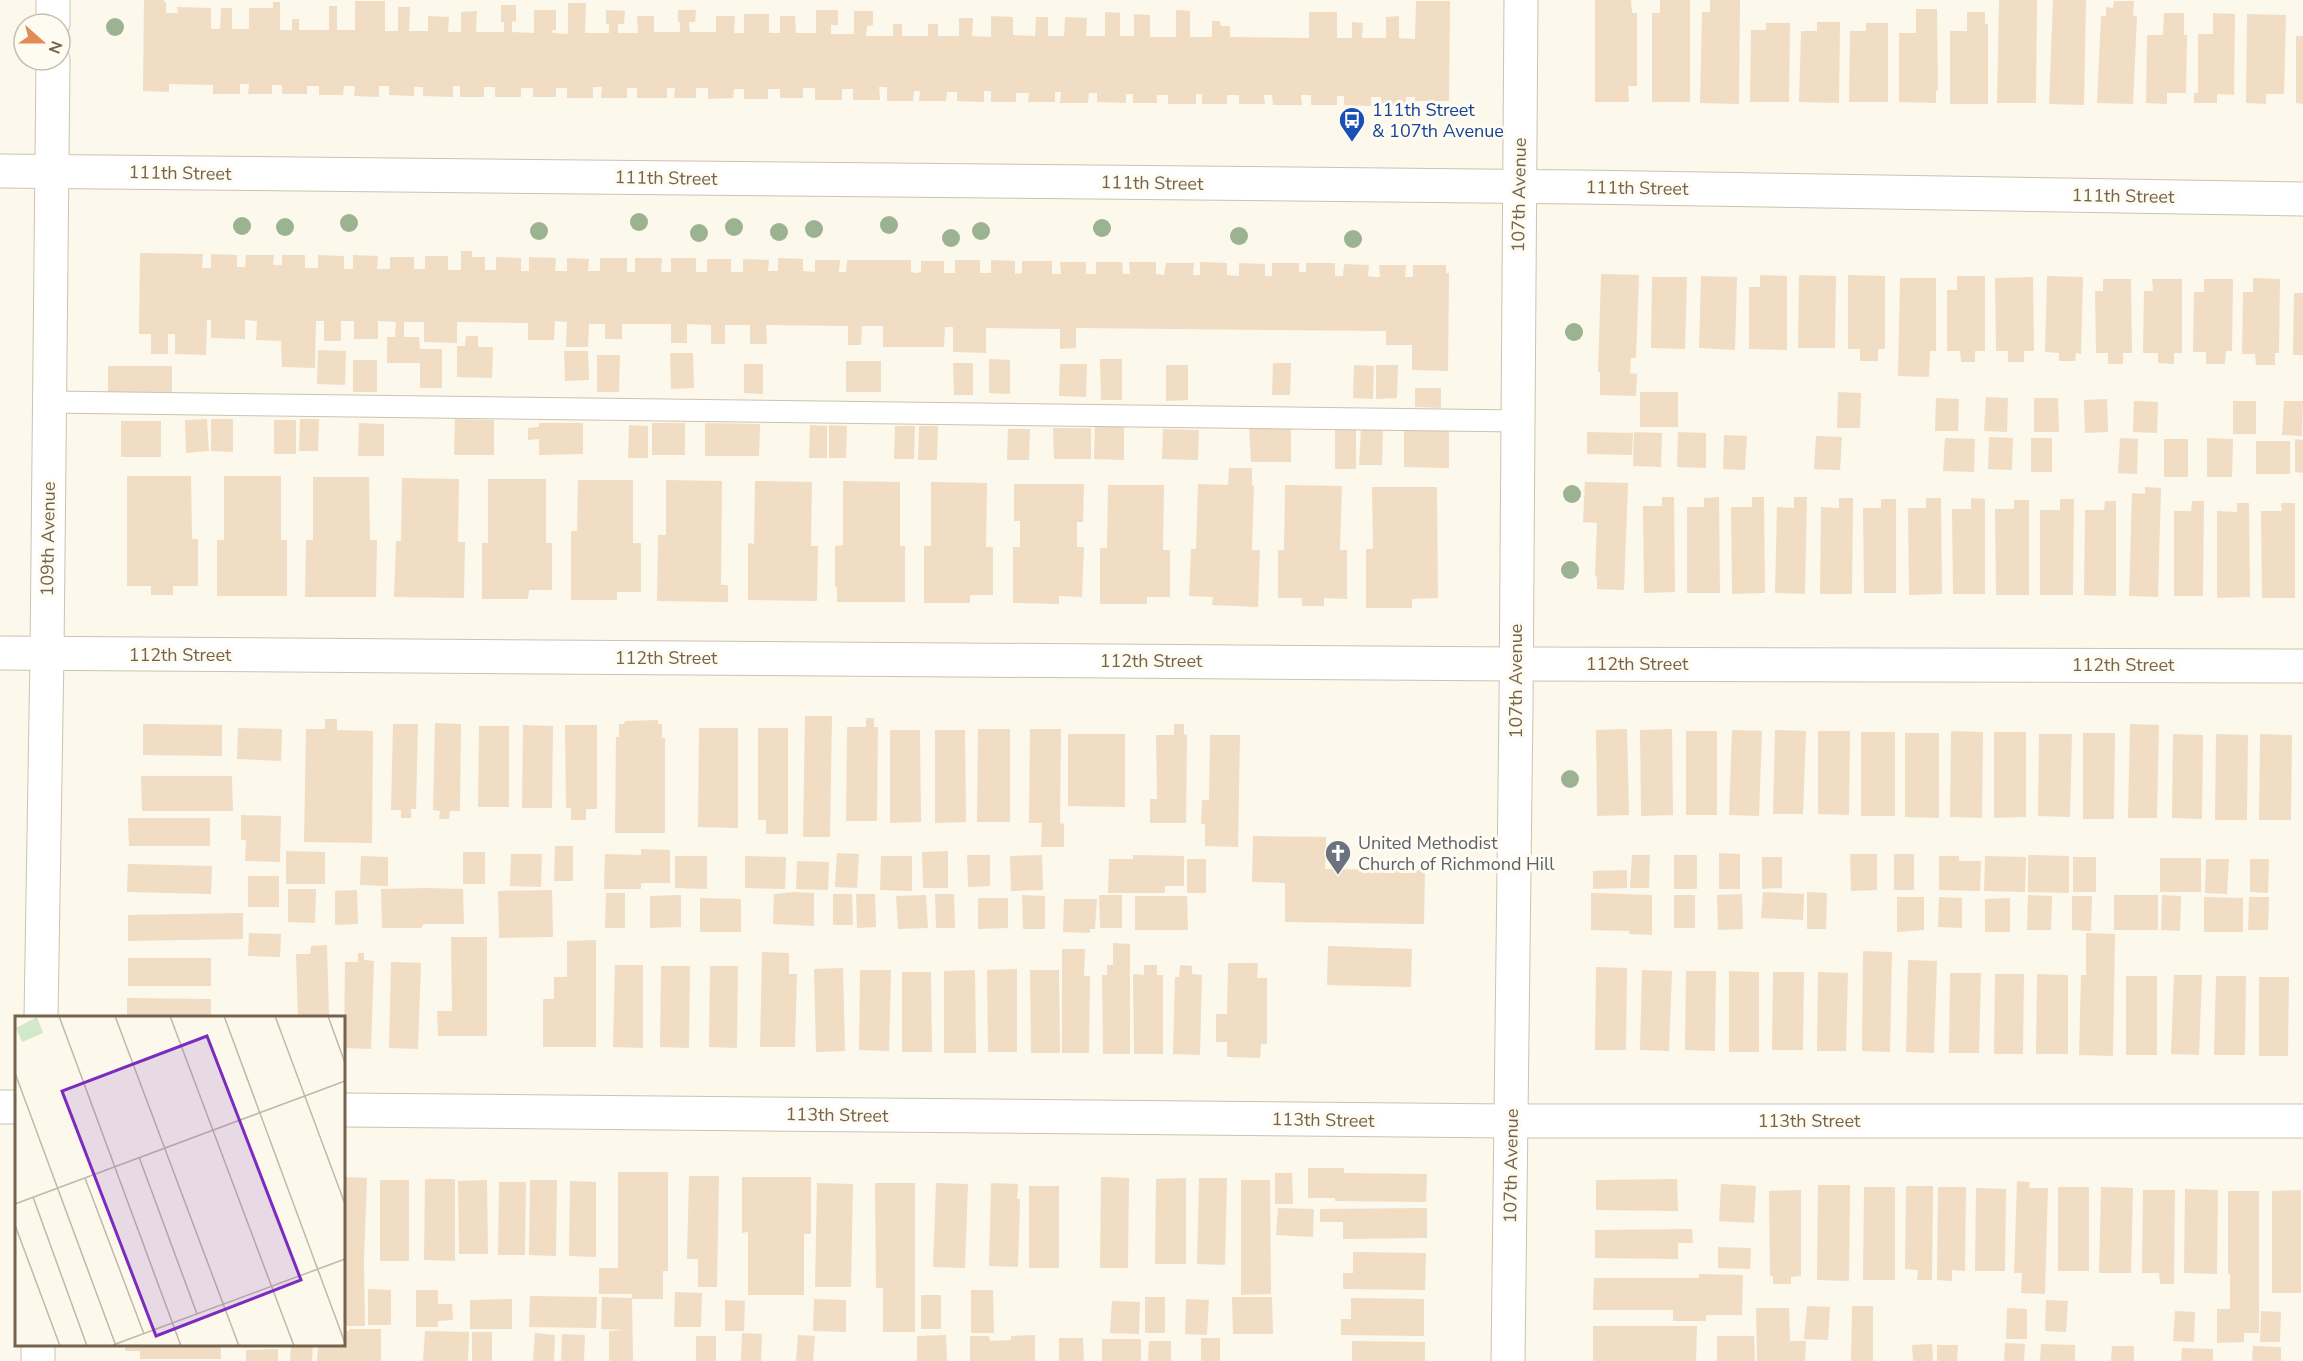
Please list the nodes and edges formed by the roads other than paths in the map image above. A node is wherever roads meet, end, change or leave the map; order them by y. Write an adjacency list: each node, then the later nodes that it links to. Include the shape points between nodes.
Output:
1 (1521, 0): 5 (street, 107th Avenue)
2 (53, 72): 4 (street, 109th Avenue)
3 (0, 171): 4 (street, 111th Street)
4 (52, 172): 5 (street, 111th Street); 7 (street, 109th Avenue)
5 (1519, 187): 6 (street, 111th Street); 8 (street, 107th Avenue)
6 (2303, 199)
7 (50, 402): 8 (lane); 10 (street, 109th Avenue)
8 (1518, 421): 11 (street, 107th Avenue)
9 (0, 653): 10 (street, 112th Street)
10 (47, 654): 11 (street, 112th Street); 13 (street, 109th Avenue)
11 (1516, 664): 12 (street, 112th Street); 15 (street, 107th Avenue)
12 (2303, 666)
13 (41, 1016)
14 (345, 1110): 15 (street, 113th Street)
15 (1511, 1121): 16 (street, 113th Street); 17 (street, 107th Avenue)
16 (2303, 1121)
17 (1508, 1361)

